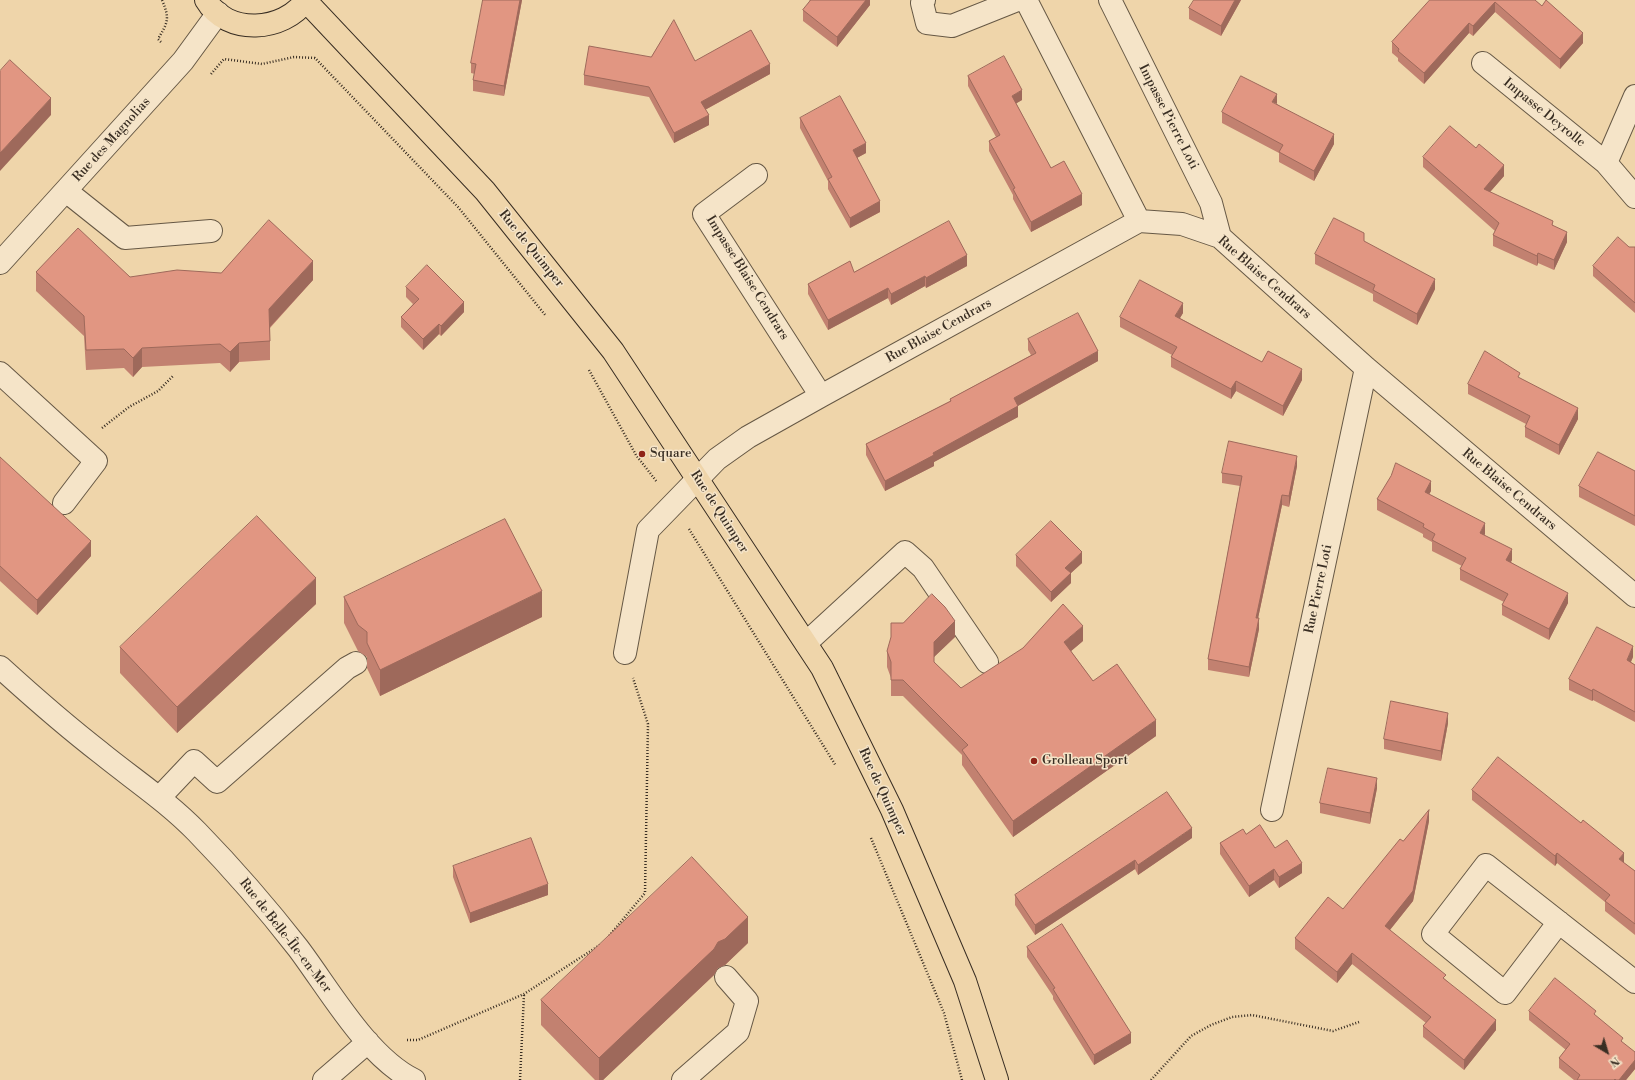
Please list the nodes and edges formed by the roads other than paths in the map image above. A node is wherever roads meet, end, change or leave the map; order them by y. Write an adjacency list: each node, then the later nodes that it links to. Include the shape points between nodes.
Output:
1 (924, 0): 2 (street, via 922,3 928,22 952,26)
2 (1017, 0)
3 (1026, 0): 13 (street)
4 (1110, 0): 15 (street, Impasse Pierre Loti, via 1211,203)
5 (306, 1): 6 (main road, via 296,12 265,25 246,26 227,20); 20 (main road, Rue de Quimper, via 485,191 613,351)
6 (212, 7): 11 (street, Rue des Magnolias, via 183,61)
7 (1483, 63): 9 (street, Impasse Deyrolle)
8 (1635, 96): 9 (street)
9 (1606, 163): 12 (street, Impasse Deyrolle)
10 (756, 175): 19 (street, Impasse Blaise Cendrars, via 704,214)
11 (66, 191): 14 (street, via 125,238); 16 (street, Rue des Magnolias)
12 (1635, 197)
13 (1139, 221): 15 (street, Rue Blaise Cendrars, via 1182,224); 19 (street, Rue Blaise Cendrars)
14 (211, 231)
15 (1220, 237): 17 (street, Rue Blaise Cendrars)
16 (0, 263)
17 (1366, 368): 22 (street, Rue Blaise Cendrars); 29 (street, Rue Pierre Loti)
18 (0, 373): 21 (street, via 96,461)
19 (821, 396): 20 (street, Rue Blaise Cendrars, via 748,438 718,459)
20 (698, 480): 23 (main road, Rue de Quimper); 24 (street, Rue Blaise Cendrars, via 648,530)
21 (64, 503)
22 (1635, 596)
23 (806, 643): 25 (street, via 905,552 923,568); 37 (main road, Rue de Quimper, via 822,668 892,810 965,981)
24 (625, 653)
25 (987, 662)
26 (356, 663): 28 (street, via 346,668 217,782 194,761)
27 (0, 667): 28 (street, Rue de Belle-Île-en-Mer, via 63,723)
28 (159, 798): 33 (street, Rue de Belle-Île-en-Mer, via 196,830 250,888)
29 (1272, 810)
30 (1559, 922): 30 (street, via 1486,864 1433,934 1505,993); 32 (street)
31 (726, 977): 36 (street, via 747,1001 738,1032)
32 (1635, 982)
33 (368, 1042): 34 (street); 35 (street, Rue de Belle-Île-en-Mer, via 401,1074)
34 (324, 1080)
35 (414, 1080)
36 (683, 1080)
37 (997, 1080)

